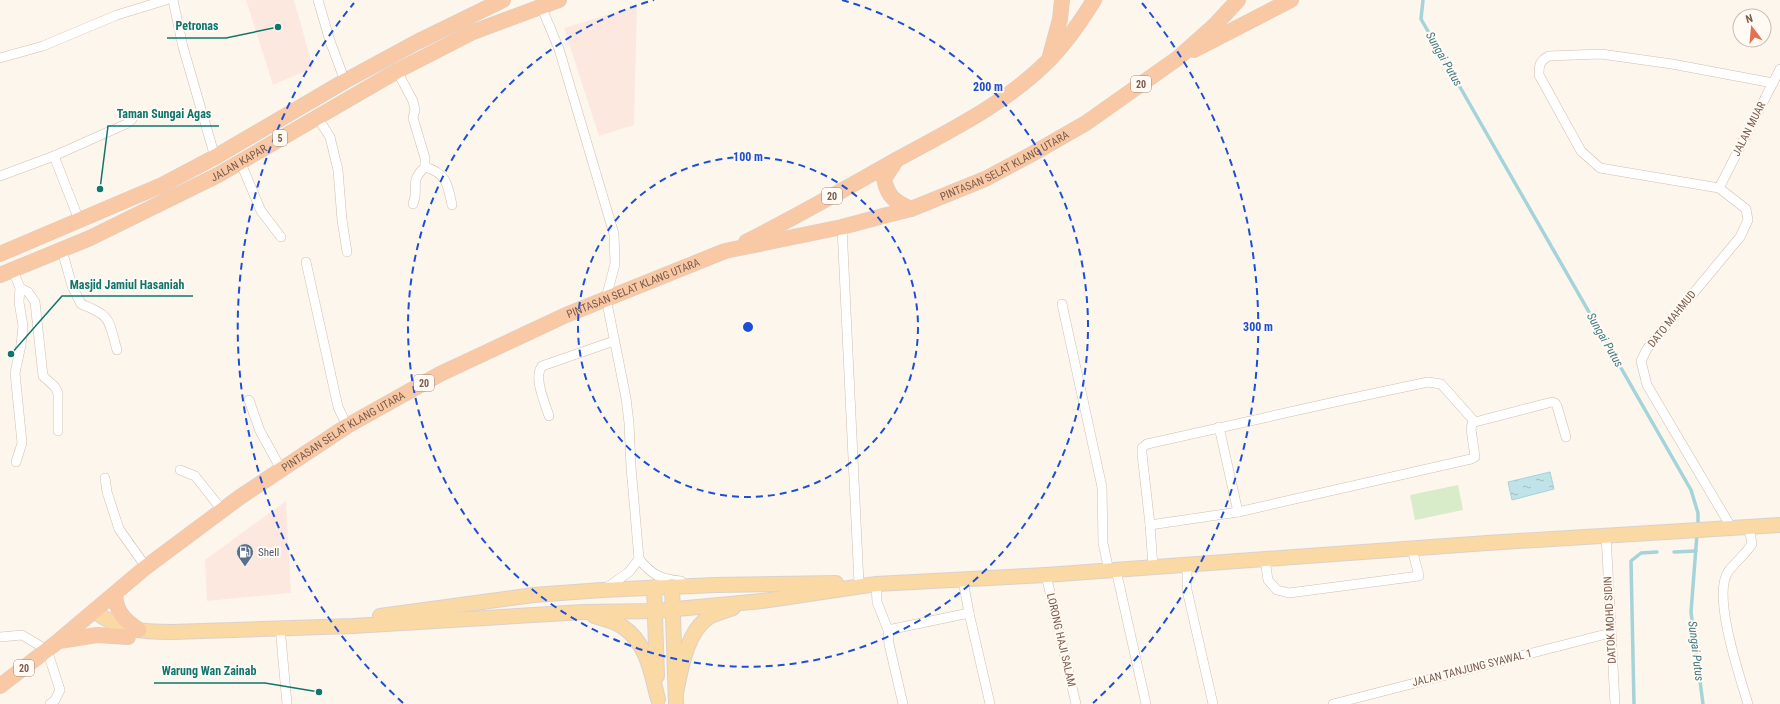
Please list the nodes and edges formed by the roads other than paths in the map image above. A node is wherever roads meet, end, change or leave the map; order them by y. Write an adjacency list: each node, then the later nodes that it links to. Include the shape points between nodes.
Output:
1 (166, 0): 11 (street, via 117,15 44,46)
2 (172, 0): 21 (street)
3 (318, 0): 16 (street)
4 (503, 0): 16 (highway, JALAN KAPAR / 5)
5 (559, 0): 10 (highway, JALAN KAPAR / 5)
6 (1062, 0): 13 (highway, via 1060,19)
7 (1094, 0): 13 (highway, PINTASAN SELAT KLANG UTARA / 20, via 1083,19)
8 (1238, 0): 12 (highway, PINTASAN SELAT KLANG UTARA / 20)
9 (1291, 0): 12 (highway)
10 (541, 6): 15 (highway, JALAN KAPAR / 5, via 473,32); 40 (street, via 559,49 612,227 615,264)
11 (0, 58)
12 (1178, 58): 29 (highway, PINTASAN SELAT KLANG UTARA / 20, via 1086,123 1032,154 984,179)
13 (1048, 60): 22 (highway, PINTASAN SELAT KLANG UTARA / 20, via 1013,91 976,116)
14 (1780, 69): 17 (street, JALAN MUAR)
15 (397, 71): 18 (highway, JALAN KAPAR / 5); 24 (street, via 413,101 413,118 425,158)
16 (345, 81): 21 (highway, JALAN KAPAR / 5)
17 (1773, 83): 26 (street, JALAN MUAR); 26 (street, via 1601,54 1549,56 1542,60 1539,76 1582,151 1600,168)
18 (317, 116): 23 (highway, JALAN KAPAR / 5); 35 (street, via 330,137 338,170)
19 (132, 119): 20 (street)
20 (54, 156): 25 (street); 30 (street)
21 (215, 157): 30 (highway, JALAN KAPAR / 5, via 162,185)
22 (896, 161): 29 (highway, via 884,179 886,190 895,202); 34 (highway, PINTASAN SELAT KLANG UTARA / 20)
23 (240, 162): 32 (street, via 261,211); 33 (highway, JALAN KAPAR / 5)
24 (425, 167): 27 (street, via 415,181 416,196); 28 (street, via 434,169 442,175 448,186)
25 (0, 176)
26 (1719, 188): 59 (street, DATO MAHMUD, via 1746,209 1748,220 1740,237 1647,349 1641,361 1647,385)
27 (413, 204)
28 (452, 205)
29 (910, 209): 31 (highway, PINTASAN SELAT KLANG UTARA / 20)
30 (79, 220): 36 (highway, JALAN KAPAR / 5)
31 (842, 227): 34 (highway, PINTASAN SELAT KLANG UTARA / 20); 72 (street)
32 (281, 237)
33 (62, 250): 38 (highway, JALAN KAPAR / 5); 43 (street, via 72,286 81,304 100,311 108,319)
34 (730, 250): 40 (highway, PINTASAN SELAT KLANG UTARA / 20)
35 (347, 252)
36 (0, 254)
37 (306, 262): 47 (street, via 338,408)
38 (7, 272): 39 (street)
39 (20, 288): 49 (street, via 28,292 35,302 44,376 55,386 58,393); 51 (street, via 19,302 23,326 15,373 22,443)
40 (606, 298): 42 (street); 47 (highway, PINTASAN SELAT KLANG UTARA / 20, via 450,368)
41 (1062, 304): 68 (street, via 1102,487 1103,543)
42 (614, 341): 45 (street, via 542,366 538,370); 63 (street, via 629,423)
43 (117, 350)
44 (249, 400): 52 (street, via 260,431)
45 (549, 416)
46 (1475, 422): 48 (street, via 1441,384 1428,382); 50 (street, via 1552,402 1557,406); 56 (street, via 1471,429 1475,457 1471,459)
47 (347, 426): 52 (highway, PINTASAN SELAT KLANG UTARA / 20)
48 (1219, 427): 56 (street); 57 (street, via 1147,444 1142,448)
49 (58, 431)
50 (1566, 437)
51 (16, 462)
52 (281, 469): 55 (highway, PINTASAN SELAT KLANG UTARA / 20)
53 (180, 470): 55 (street, via 195,476)
54 (105, 478): 66 (street, via 119,529)
55 (222, 510): 66 (highway, PINTASAN SELAT KLANG UTARA / 20)
56 (1238, 512): 57 (street)
57 (1150, 525): 67 (street)
58 (1780, 525): 60 (main road)
59 (1731, 527): 60 (main road); 61 (main road)
60 (1749, 527): 103 (street, via 1752,544 1728,572 1724,590 1725,613)
61 (1606, 536): 62 (main road); 87 (street, DATOK MOHD SIDIN)
62 (1412, 549): 64 (main road); 64 (street, via 1419,576 1289,593 1277,590 1268,580)
63 (638, 559): 71 (street, via 646,569 665,580); 76 (street, via 629,572)
64 (1265, 560): 65 (main road)
65 (1187, 565): 67 (main road); 100 (street, via 1187,590)
66 (146, 567): 77 (highway, PINTASAN SELAT KLANG UTARA / 20)
67 (1153, 568): 68 (main road)
68 (1112, 570): 69 (main road); 99 (street)
69 (1046, 575): 70 (main road); 98 (street, LORONG HAJI SALAM)
70 (963, 580): 73 (main road); 82 (street)
71 (715, 584): 72 (main road); 74 (main road)
72 (859, 584): 73 (main road)
73 (876, 584): 78 (main road); 86 (street, via 877,602)
74 (672, 586): 75 (main road); 79 (main road)
75 (654, 587): 76 (main road); 80 (main road)
76 (602, 590): 85 (main road, via 534,595)
77 (115, 594): 83 (highway, PINTASAN SELAT KLANG UTARA / 20); 88 (highway, via 120,614)
78 (762, 601): 79 (main road); 92 (main road, via 709,618 693,635 683,662)
79 (672, 610): 80 (main road); 92 (main road)
80 (655, 611): 81 (main road); 93 (main road)
81 (584, 612): 85 (main road); 93 (main road, via 623,627 639,642 649,664)
82 (968, 613): 86 (street); 97 (street)
83 (91, 614): 88 (main road); 90 (highway, PINTASAN SELAT KLANG UTARA / 20)
84 (280, 627): 85 (main road); 88 (main road); 95 (street)
85 (297, 627)
86 (888, 630): 96 (street)
87 (1610, 633): 101 (street, JALAN TANJUNG SYAWAL 1); 102 (street, DATOK MOHD SIDIN)
88 (133, 634): 90 (highway, via 89,636)
89 (0, 637): 90 (street, via 22,635)
90 (52, 646): 91 (highway, PINTASAN SELAT KLANG UTARA / 20); 94 (street, via 60,690 56,700)
91 (0, 686)
92 (676, 698)
93 (658, 702)
94 (50, 704)
95 (287, 704)
96 (903, 704)
97 (990, 704)
98 (1076, 704)
99 (1146, 704)
100 (1213, 704)
101 (1333, 704)
102 (1615, 704)
103 (1748, 704)

